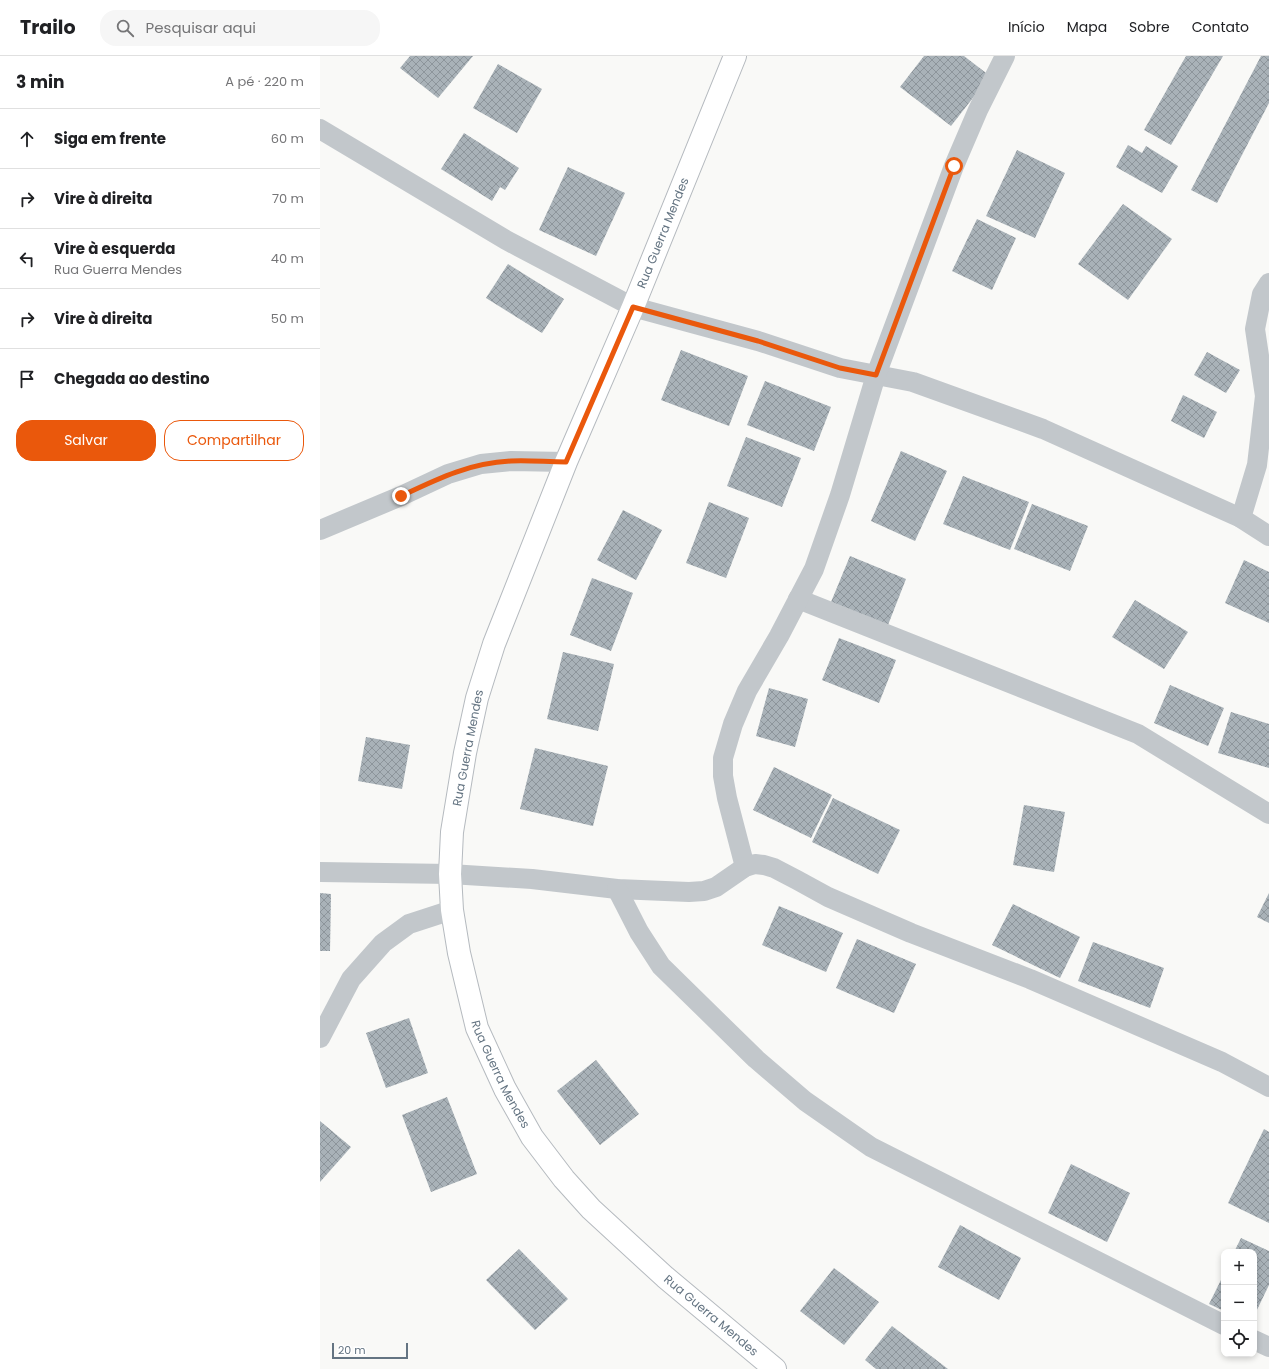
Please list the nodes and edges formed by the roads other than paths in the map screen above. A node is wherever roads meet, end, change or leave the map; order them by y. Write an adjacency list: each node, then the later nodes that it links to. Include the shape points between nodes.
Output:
1 (736, 56): 5 (street, Rua Guerra Mendes)
2 (1005, 56): 6 (street, via 954,166)
3 (320, 129): 5 (street, via 506,240)
4 (1269, 283): 8 (street, via 1262,294 1255,329 1265,396 1257,465)
5 (633, 307): 6 (street, via 758,341 840,368); 7 (street, Rua Guerra Mendes)
6 (876, 375): 8 (street, via 913,382 1043,429); 11 (street, via 840,495 814,569)
7 (566, 462): 9 (street, via 511,461 481,464 448,474); 15 (street, Rua Guerra Mendes, via 494,644 477,698 454,818)
8 (1241, 518): 10 (street)
9 (320, 530)
10 (1269, 536)
11 (798, 599): 12 (street, via 1138,734); 13 (street, via 747,691 733,724 723,758 726,791)
12 (1269, 814)
13 (746, 867): 16 (street, via 716,887 704,890 689,892); 19 (street, via 755,864 774,868 828,897 911,933 1030,979 1222,1062)
14 (320, 872): 15 (street)
15 (450, 874): 16 (street, via 532,879); 17 (street, Rua Guerra Mendes)
16 (617, 889): 20 (street, via 639,932 661,966 756,1059 805,1101 871,1146)
17 (452, 910): 18 (street, via 409,924 383,943 351,979); 23 (street, Rua Guerra Mendes, via 458,953 477,1028 505,1089 532,1137 591,1209 665,1277)
18 (320, 1038)
19 (1269, 1087)
20 (1221, 1323)
21 (1257, 1341): 22 (street)
22 (1269, 1347)
23 (775, 1369)

